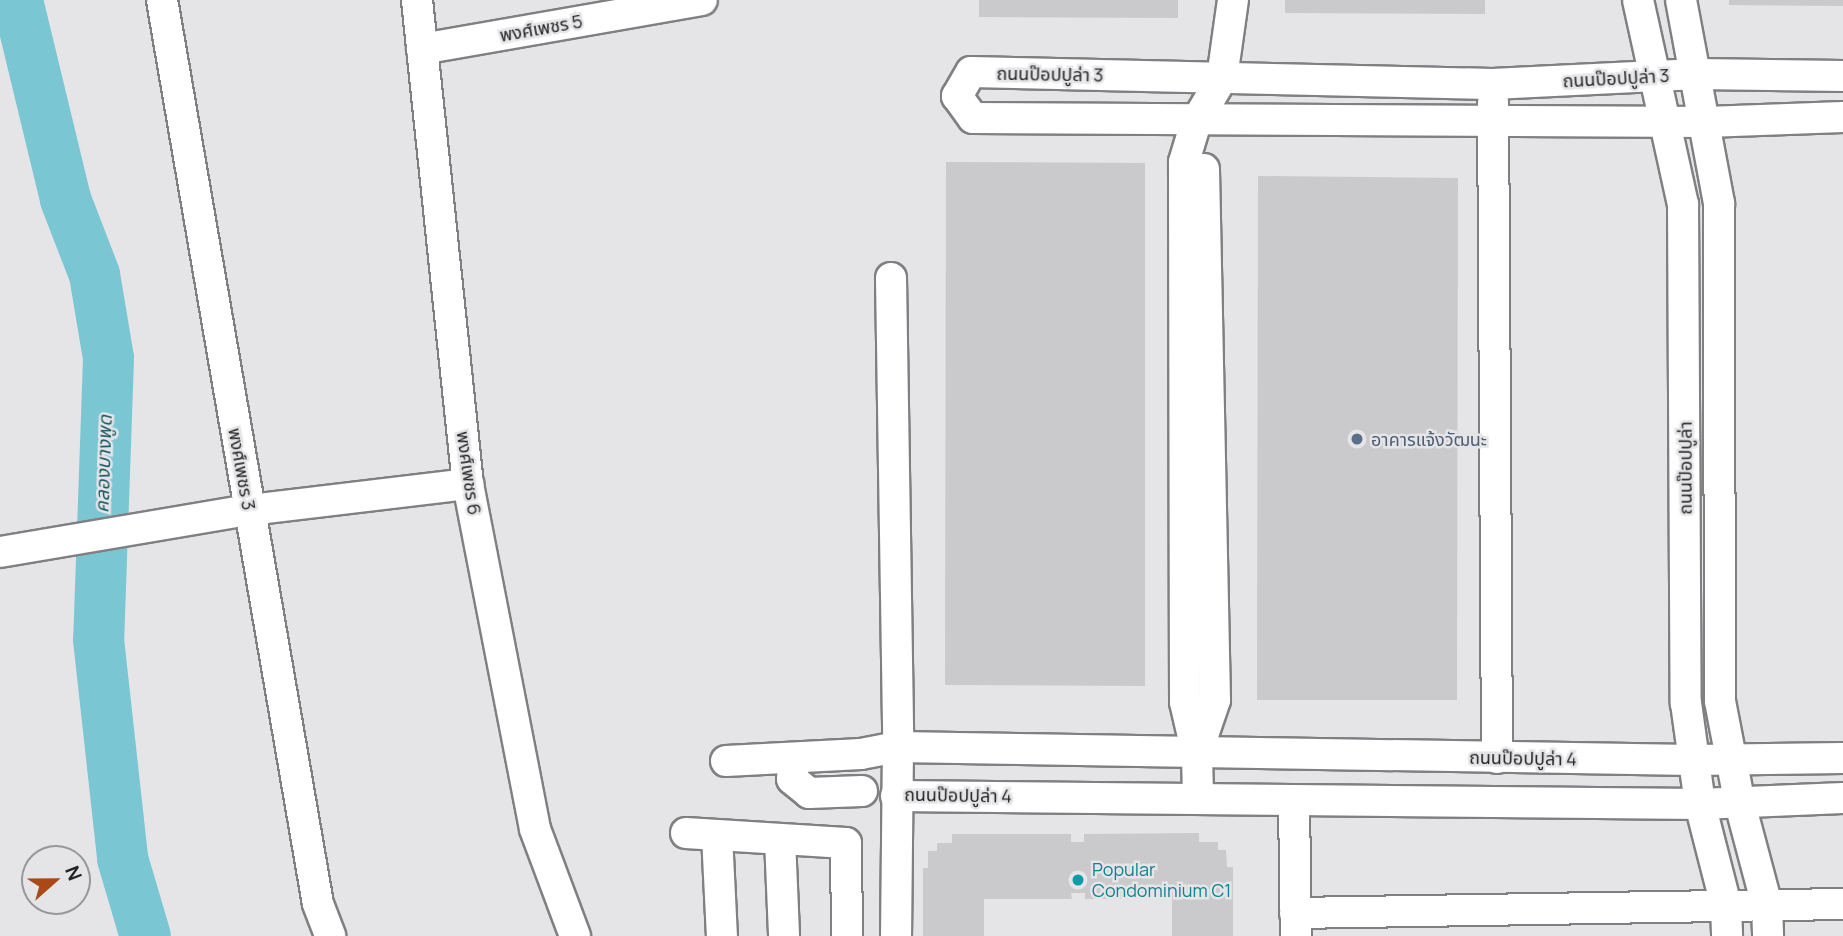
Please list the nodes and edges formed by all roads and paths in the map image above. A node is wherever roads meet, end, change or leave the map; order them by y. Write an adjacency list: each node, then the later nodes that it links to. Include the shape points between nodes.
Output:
1 (162, 0): 20 (street, พงศ์เพชร 3)
2 (417, 0): 7 (street, พงศ์เพชร 6)
3 (702, 0): 7 (street, พงศ์เพชร 5)
4 (1233, 0): 11 (street)
5 (1638, 0): 9 (street, ถนนป๊อปปูล่า)
6 (1682, 0): 8 (street, ถนนป๊อปปูล่า)
7 (422, 49): 19 (street, พงศ์เพชร 6)
8 (1697, 74): 9 (street, ถนนป๊อปปูล่า 3); 10 (street, ถนนป๊อปปูล่า 3); 17 (street, ถนนป๊อปปูล่า)
9 (1654, 76): 12 (street, ถนนป๊อปปูล่า 3); 14 (street, ถนนป๊อปปูล่า)
10 (1843, 76)
11 (1222, 78): 12 (street, ถนนป๊อปปูล่า 3); 15 (street); 15 (street, ถนนป๊อปปูล่า 3, via 971,72 957,96 973,118)
12 (1492, 84): 16 (street)
13 (1843, 117): 17 (street, ถนนป๊อปปูล่า 3)
14 (1665, 119): 16 (street, ถนนป๊อปปูล่า 3); 17 (street, ถนนป๊อปปูล่า 3); 27 (street, ถนนป๊อปปูล่า, via 1683,204 1686,703)
15 (1196, 122): 16 (street, ถนนป๊อปปูล่า 3); 23 (street, via 1204,153 1214,700)
16 (1494, 122): 25 (street)
17 (1706, 122): 29 (street, ถนนป๊อปปูล่า, via 1719,203 1720,701)
18 (891, 278): 22 (street)
19 (468, 484): 20 (street); 45 (street, พงศ์เพชร 6, via 535,829)
20 (249, 510): 21 (street); 44 (street, พงศ์เพชร 3, via 318,904)
21 (0, 552)
22 (898, 747): 23 (street, ถนนป๊อปปูล่า 4); 24 (street); 31 (street, ถนนป๊อปปูล่า 4)
23 (1197, 754): 25 (street, ถนนป๊อปปูล่า 4); 32 (street)
24 (794, 758): 28 (street); 30 (street, via 792,779 809,793)
25 (1497, 758): 27 (street, ถนนป๊อปปูล่า 4)
26 (1843, 758): 29 (street, ถนนป๊อปปูล่า 4)
27 (1693, 760): 29 (street, ถนนป๊อปปูล่า 4); 36 (street, ถนนป๊อปปูล่า)
28 (726, 761)
29 (1730, 761): 34 (street, ถนนป๊อปปูล่า)
30 (862, 791)
31 (896, 796): 32 (street, ถนนป๊อปปูล่า 4); 49 (street)
32 (1198, 796): 35 (street, ถนนป๊อปปูล่า 4)
33 (1843, 798): 34 (street, ถนนป๊อปปูล่า 4)
34 (1739, 800): 36 (street, ถนนป๊อปปูล่า 4); 42 (street, ถนนป๊อปปูล่า)
35 (1294, 801): 36 (street, ถนนป๊อปปูล่า 4); 43 (street)
36 (1700, 804): 41 (street, ถนนป๊อปปูล่า)
37 (686, 833): 38 (street)
38 (717, 835): 39 (street); 46 (street)
39 (780, 839): 47 (street); 48 (street, via 846,843)
40 (1843, 904): 42 (street)
41 (1726, 905): 42 (street); 43 (street); 50 (street, ถนนป๊อปปูล่า)
42 (1767, 905): 51 (street, ถนนป๊อปปูล่า)
43 (1296, 925)
44 (330, 936)
45 (576, 936)
46 (722, 936)
47 (784, 936)
48 (847, 936)
49 (896, 936)
50 (1727, 936)
51 (1768, 936)

